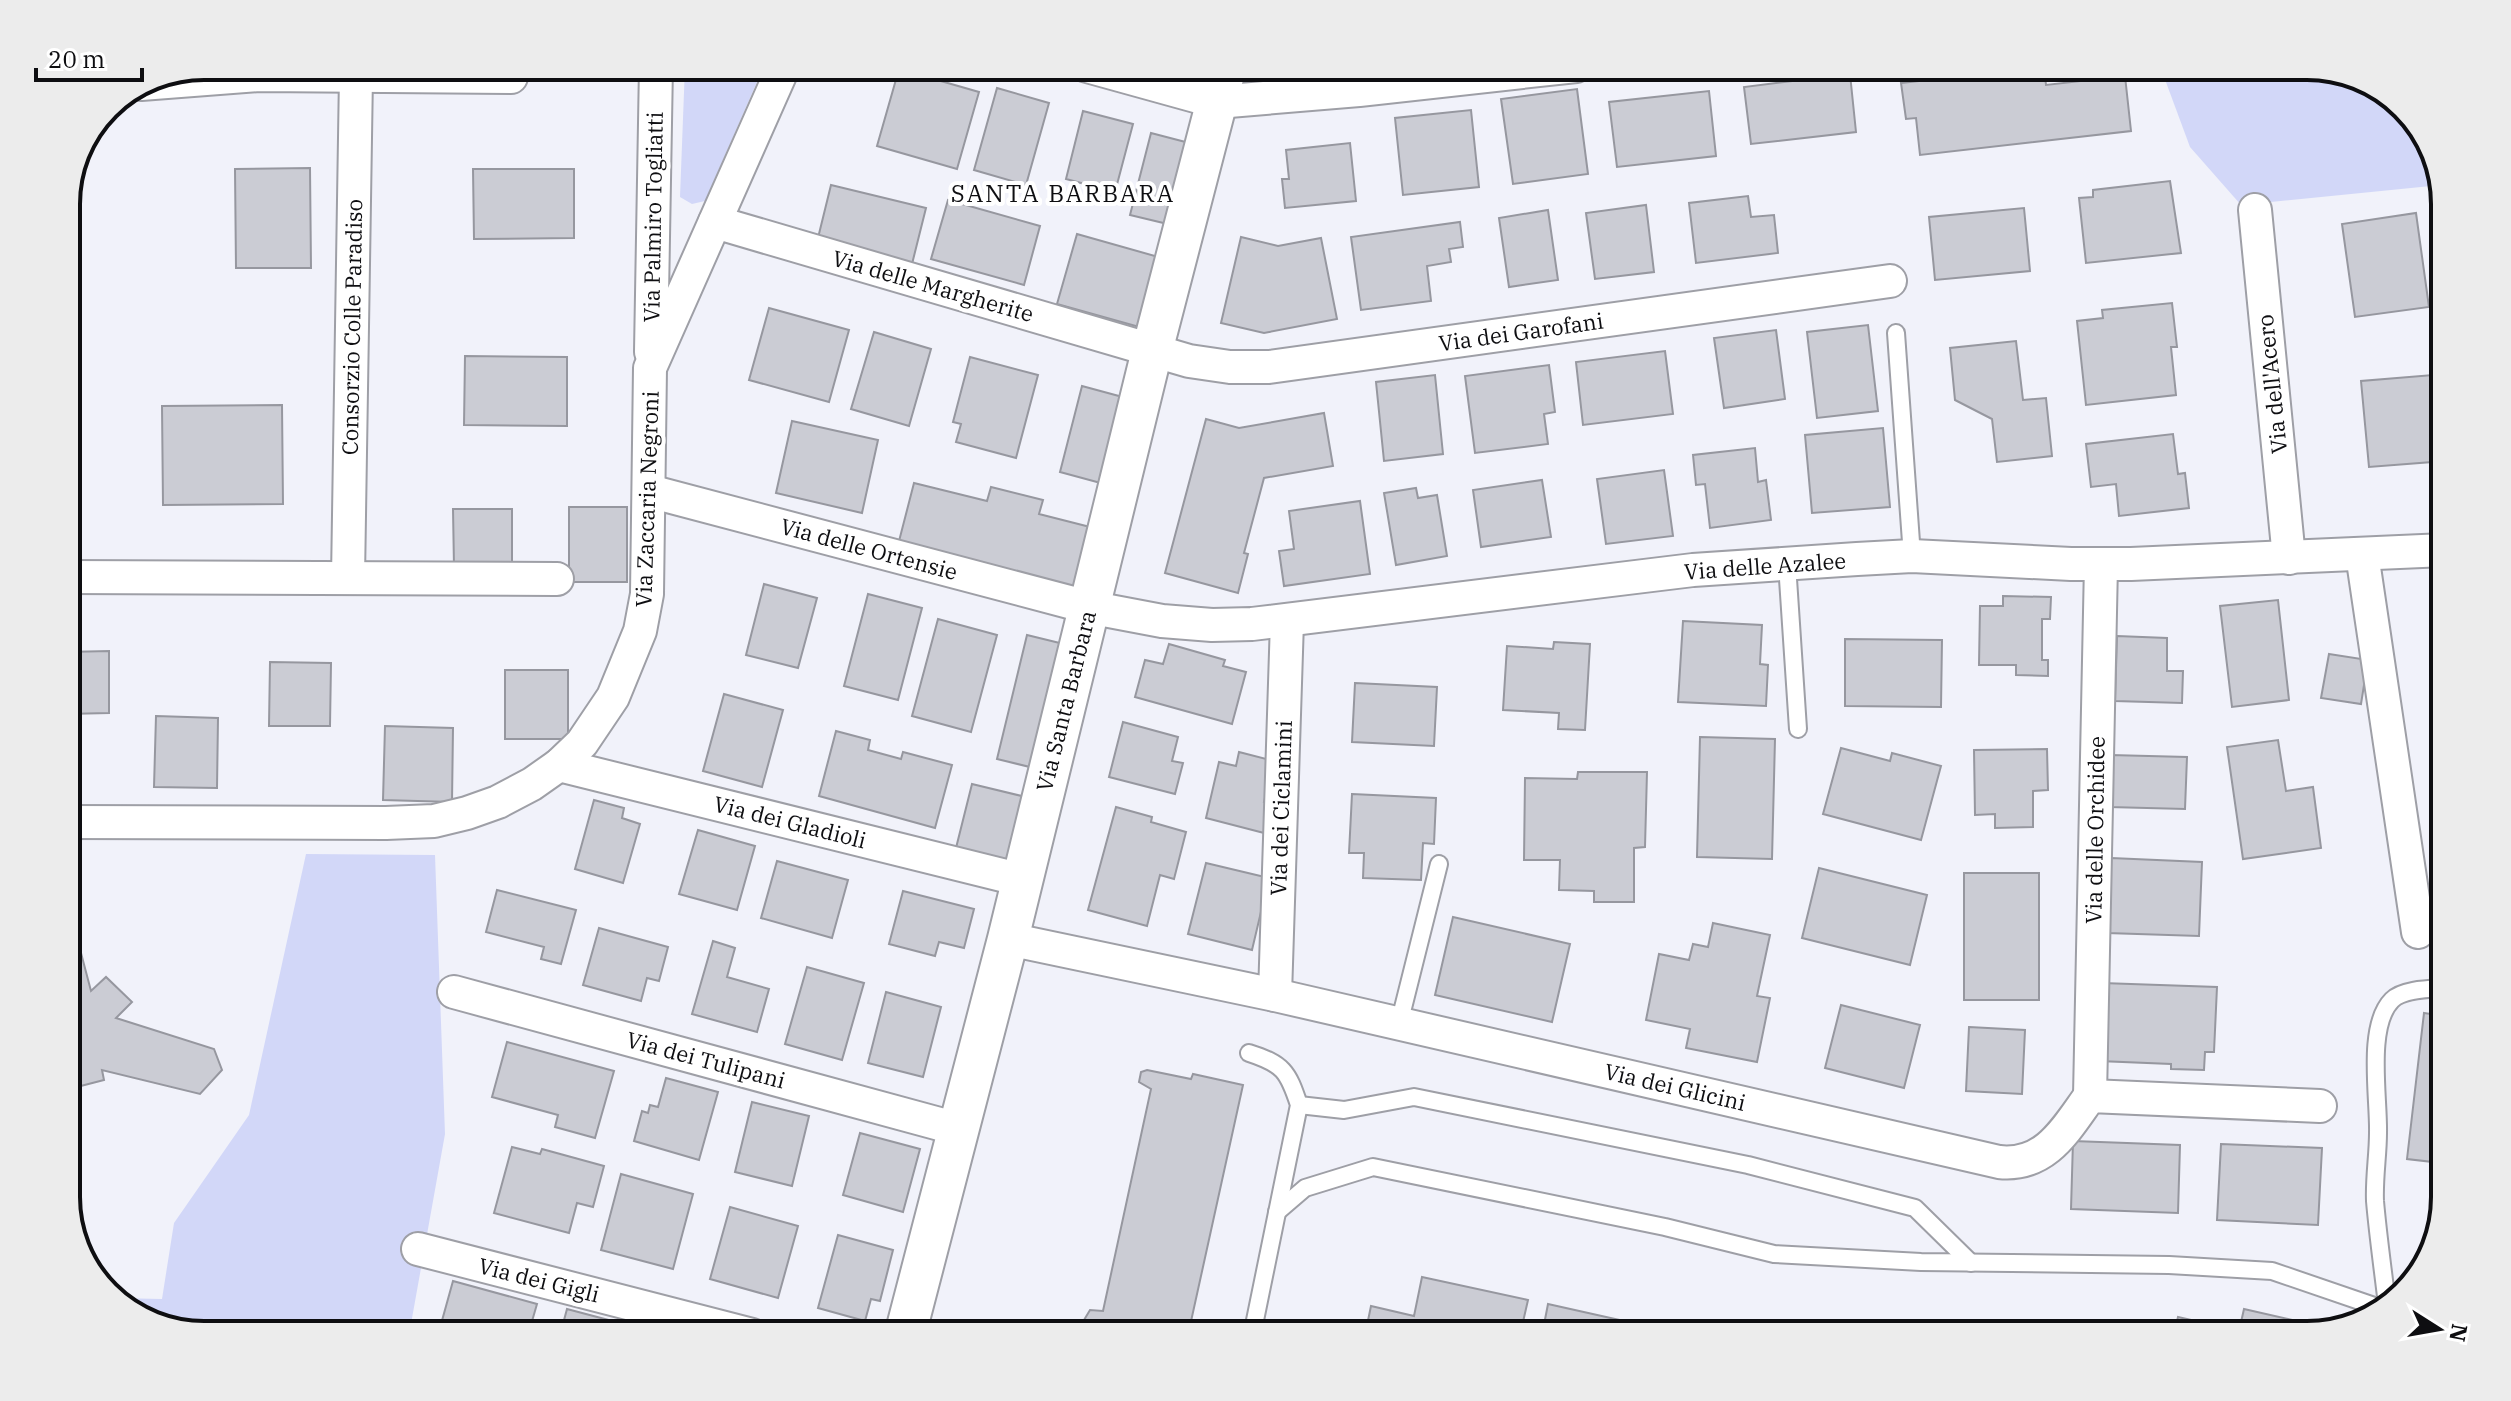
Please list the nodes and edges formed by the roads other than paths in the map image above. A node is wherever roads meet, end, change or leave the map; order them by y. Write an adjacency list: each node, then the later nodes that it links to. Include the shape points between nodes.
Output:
1 (356, 80): 21 (street, Consorzio Colle Paradiso)
2 (656, 80): 12 (street, Via Palmiro Togliatti)
3 (778, 80): 8 (street, Via Zaccaria Negroni)
4 (1192, 80): 6 (street)
5 (1455, 80): 6 (street, via 1403,86)
6 (1222, 84): 11 (street, Via Santa Barbara)
7 (2255, 210): 17 (street, Via dell'Acero)
8 (715, 222): 11 (street, Via delle Margherite); 12 (street, Via Zaccaria Negroni)
9 (1890, 281): 11 (street, Via dei Garofani, via 1269,367 1216,366)
10 (1896, 333): 16 (lane)
11 (1152, 351): 23 (street, Via Santa Barbara)
12 (650, 368): 13 (street, Via Zaccaria Negroni)
13 (649, 491): 23 (street, Via delle Ortensie); 26 (street, Via Zaccaria Negroni, via 647,594 640,631 601,717)
14 (2431, 551): 15 (street, Via delle Azalee)
15 (2362, 554): 17 (street, Via delle Azalee); 30 (street)
16 (1912, 556): 18 (street, Via delle Azalee); 19 (street, Via delle Azalee)
17 (2289, 558): 19 (street, Via delle Azalee)
18 (1787, 564): 24 (street, Via delle Azalee, via 1693,570); 25 (lane)
19 (2101, 564): 37 (street, Via delle Orchidee)
20 (80, 577): 21 (street)
21 (348, 578): 22 (street)
22 (557, 579)
23 (1088, 607): 24 (street, Via delle Azalee, via 1199,624); 29 (street, Via Santa Barbara)
24 (1287, 621): 34 (street, Via dei Ciclamini)
25 (1798, 729)
26 (559, 765): 27 (street, Via Zaccaria Negroni, via 498,802 434,821); 29 (street, Via dei Gladioli)
27 (80, 822)
28 (1439, 864): 35 (lane)
29 (1022, 880): 31 (street, Via Santa Barbara)
30 (2418, 932)
31 (1008, 939): 34 (street, Via dei Glicini); 40 (street, Via Santa Barbara)
32 (2431, 990): 44 (lane, via 2394,998 2382,1013 2375,1196)
33 (454, 992): 40 (street, Via dei Tulipani)
34 (1275, 995): 35 (street, Via dei Glicini)
35 (1399, 1024): 37 (street, Via dei Glicini, via 1999,1162 2023,1162 2046,1151)
36 (1249, 1053): 38 (lane, via 1274,1061 1291,1080)
37 (2090, 1096): 39 (street)
38 (1299, 1105): 41 (lane); 43 (lane, via 1344,1110 1414,1097 1748,1165 1915,1208)
39 (2320, 1106)
40 (958, 1129): 47 (street, Via Santa Barbara)
41 (1277, 1212): 43 (lane, via 1305,1188 1373,1167 1774,1254); 48 (lane)
42 (418, 1249): 46 (street, Via dei Gigli)
43 (1971, 1263): 45 (lane, via 2272,1271)
44 (2384, 1293)
45 (2371, 1303)
46 (698, 1321)
47 (909, 1321)
48 (1255, 1321)

